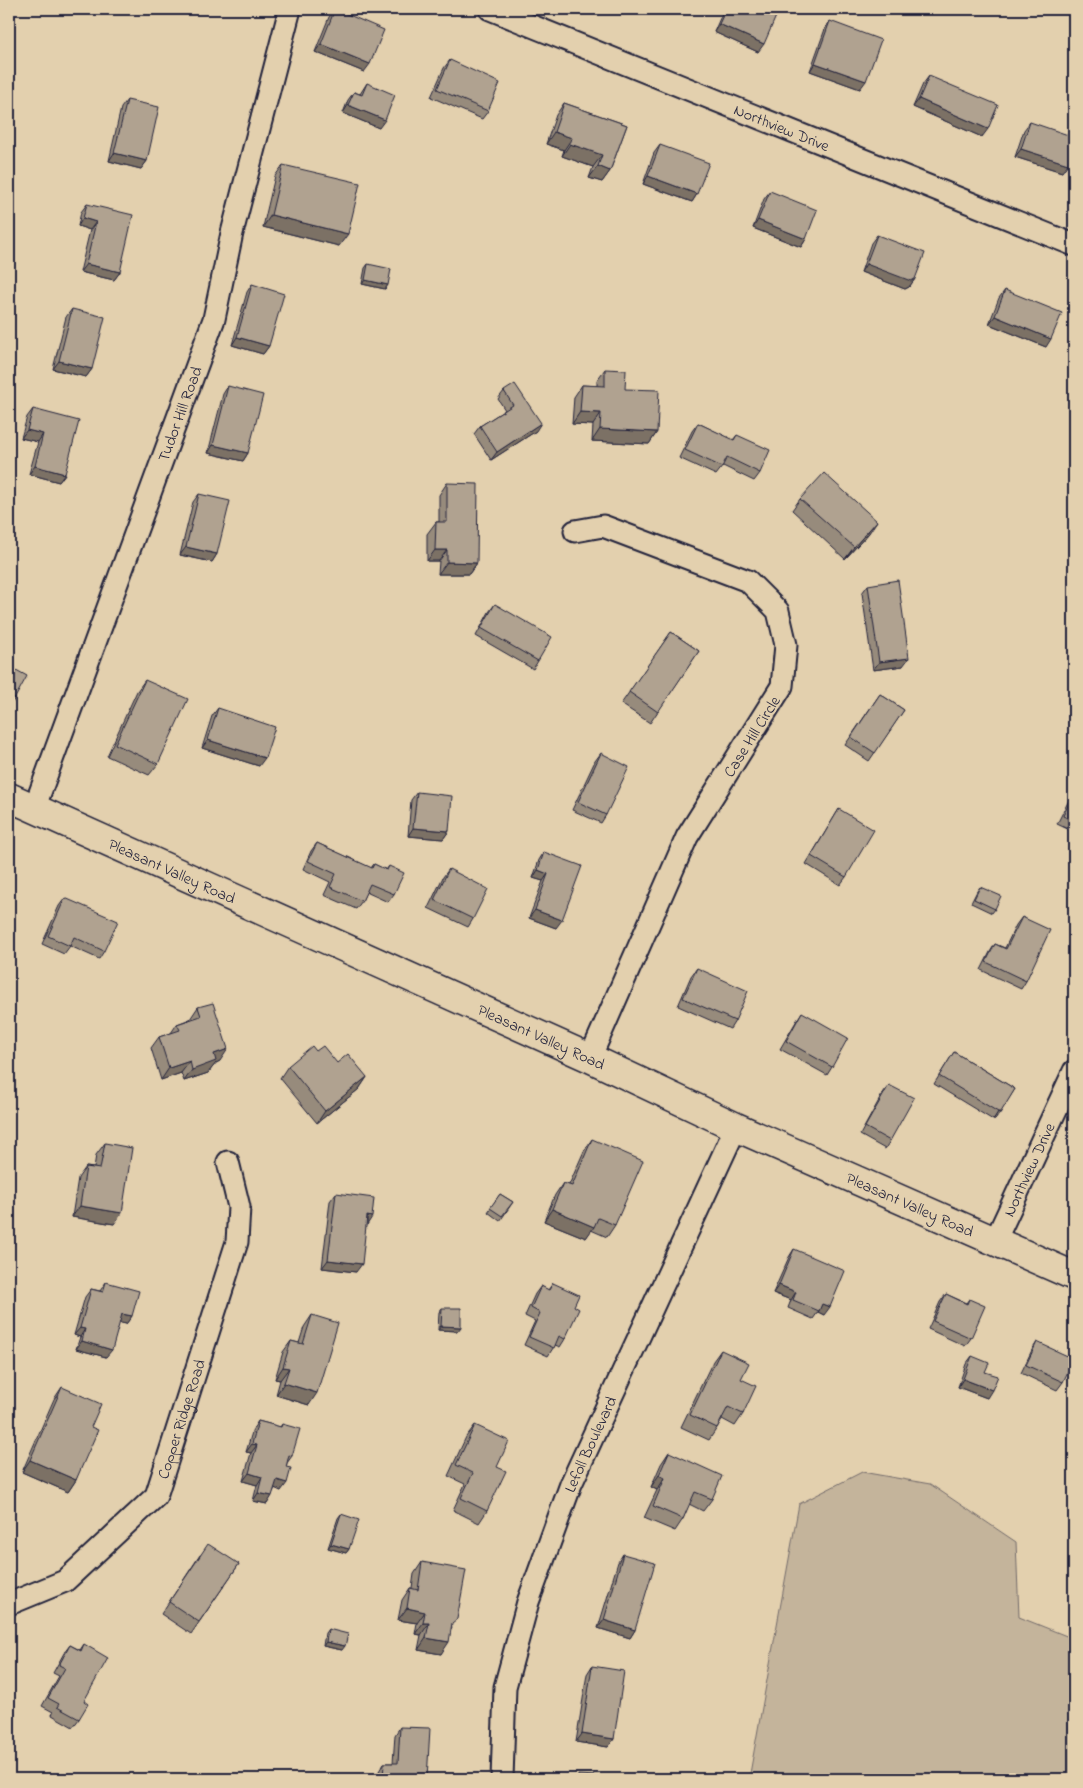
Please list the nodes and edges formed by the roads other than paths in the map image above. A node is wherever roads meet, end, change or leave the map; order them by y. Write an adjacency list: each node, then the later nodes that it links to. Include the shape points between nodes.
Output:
1 (290, 9): 6 (street, Tudor Hill Road, via 232,233 214,319)
2 (490, 9): 3 (street, Northview Drive)
3 (1074, 245)
4 (575, 531): 7 (street, Case Hill Circle, via 603,526 748,581 778,611 786,645 782,686 687,837)
5 (9, 797): 6 (main road, Pleasant Valley Road)
6 (34, 809): 7 (main road, Pleasant Valley Road)
7 (590, 1058): 9 (main road, Pleasant Valley Road)
8 (1074, 1071): 11 (street, Northview Drive)
9 (736, 1127): 11 (main road, Pleasant Valley Road); 14 (street, Lefoll Boulevard, via 571,1484 528,1602 505,1687)
10 (228, 1162): 13 (street, Copper Ridge Road, via 239,1207 237,1242 156,1496 65,1581)
11 (995, 1241): 12 (main road, Pleasant Valley Road)
12 (1074, 1276)
13 (9, 1604)
14 (502, 1779)

